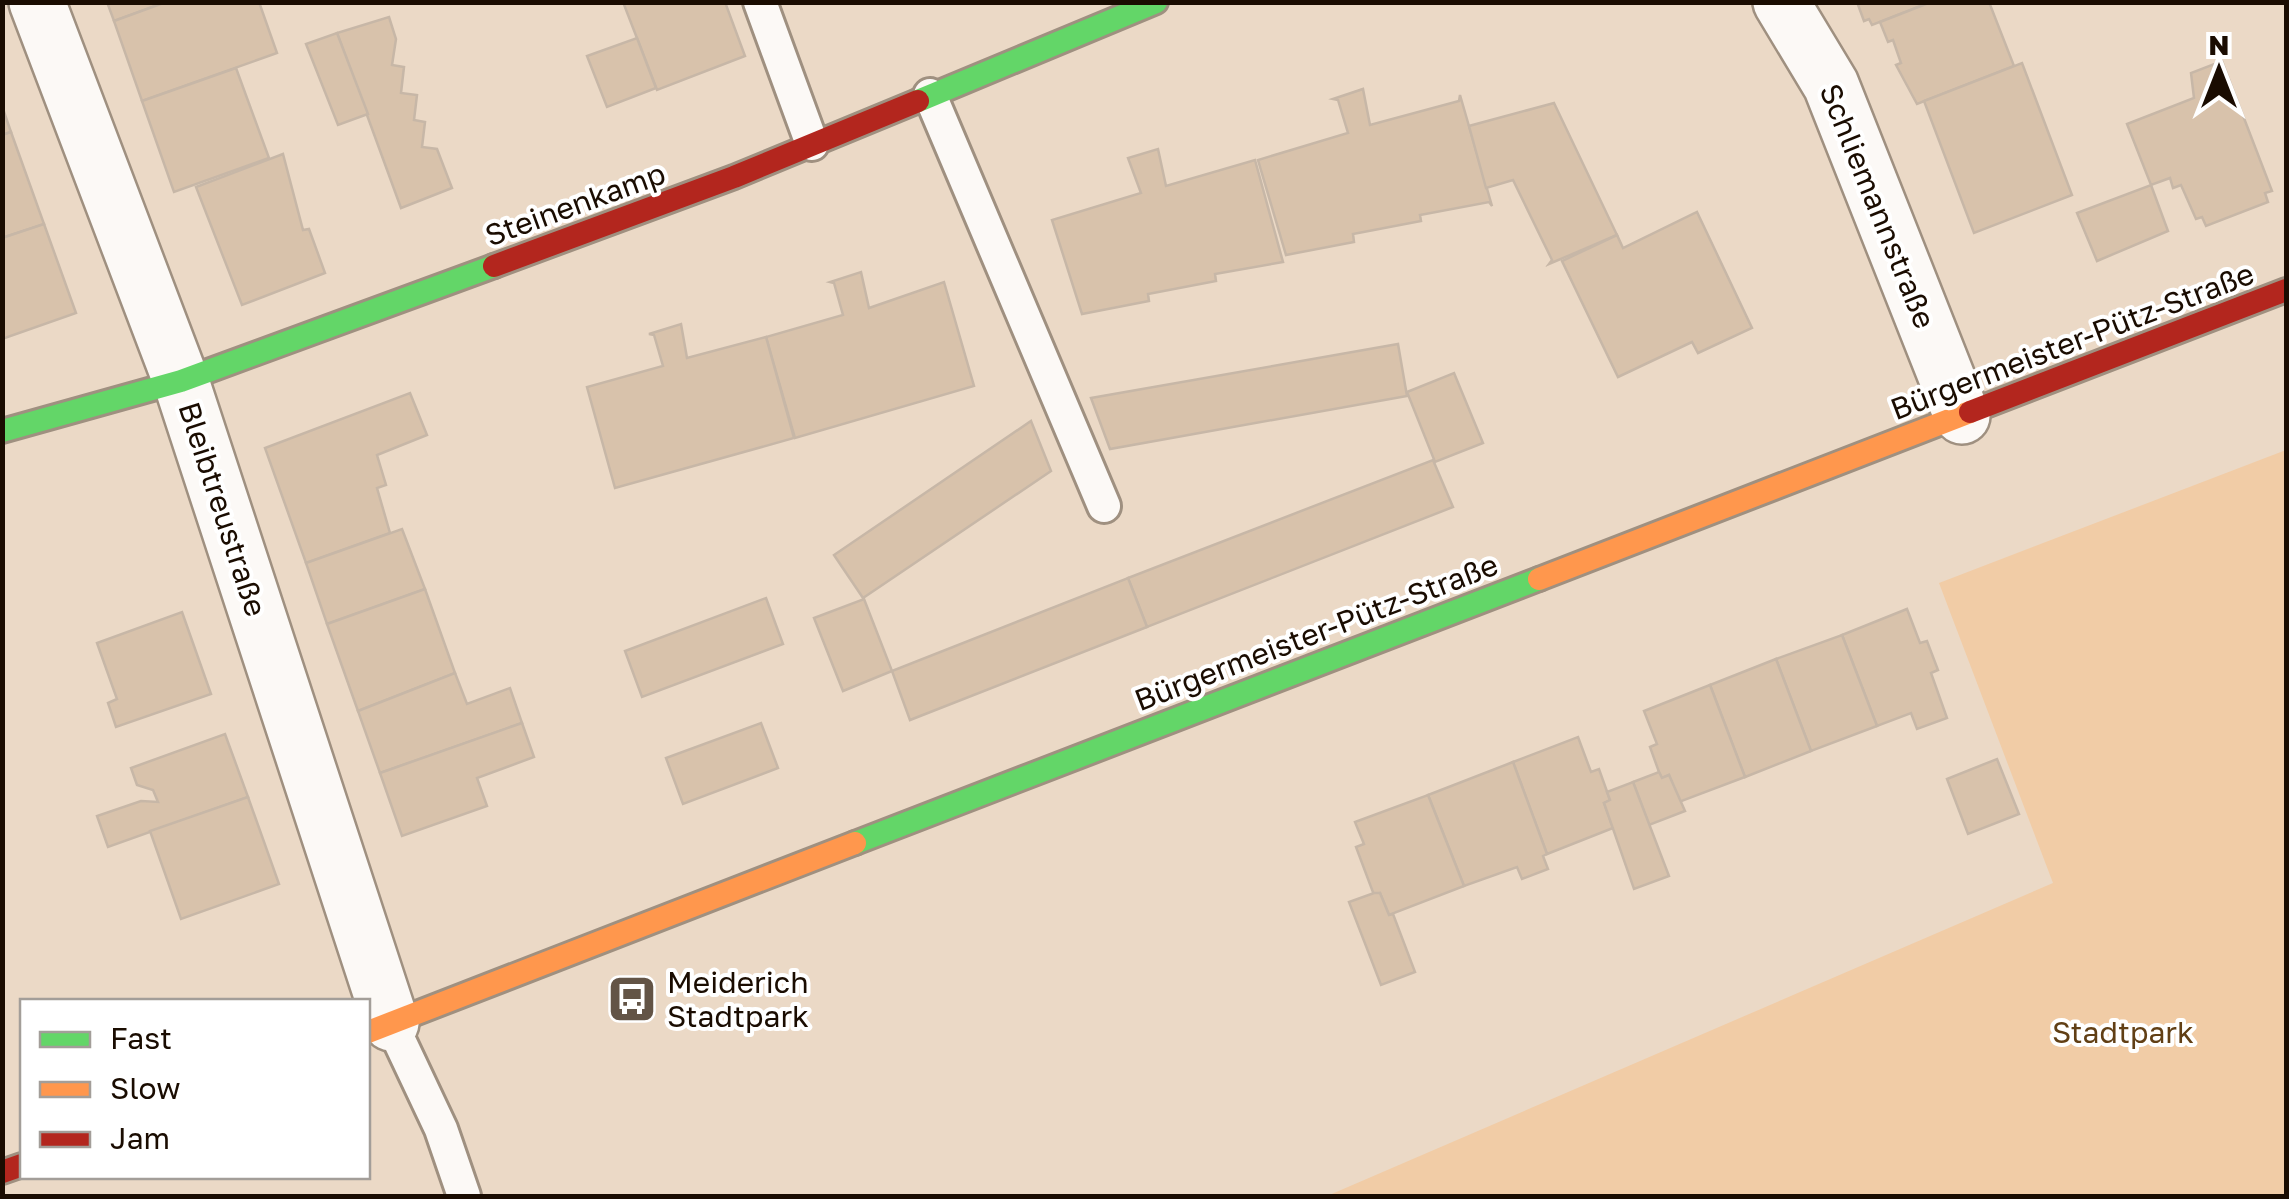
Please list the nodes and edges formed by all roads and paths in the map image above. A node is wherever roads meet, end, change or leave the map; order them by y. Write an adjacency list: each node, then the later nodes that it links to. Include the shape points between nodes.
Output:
1 (37, 2): 8 (street, Bleibtreustraße)
2 (760, 2): 6 (lane)
3 (1156, 2): 5 (main road, Steinenkamp)
4 (1781, 2): 9 (street, Schliemannstraße, via 1831,85)
5 (930, 95): 6 (main road, Steinenkamp); 11 (lane)
6 (812, 144): 8 (main road, Steinenkamp)
7 (2286, 290): 9 (main road, Bürgermeister-Pütz-Straße)
8 (181, 381): 10 (main road, Steinenkamp); 12 (street, Bleibtreustraße)
9 (1962, 416): 12 (main road, Bürgermeister-Pütz-Straße)
10 (2, 431)
11 (1104, 506)
12 (379, 1027): 13 (lane, via 441,1129)
13 (464, 1196)

